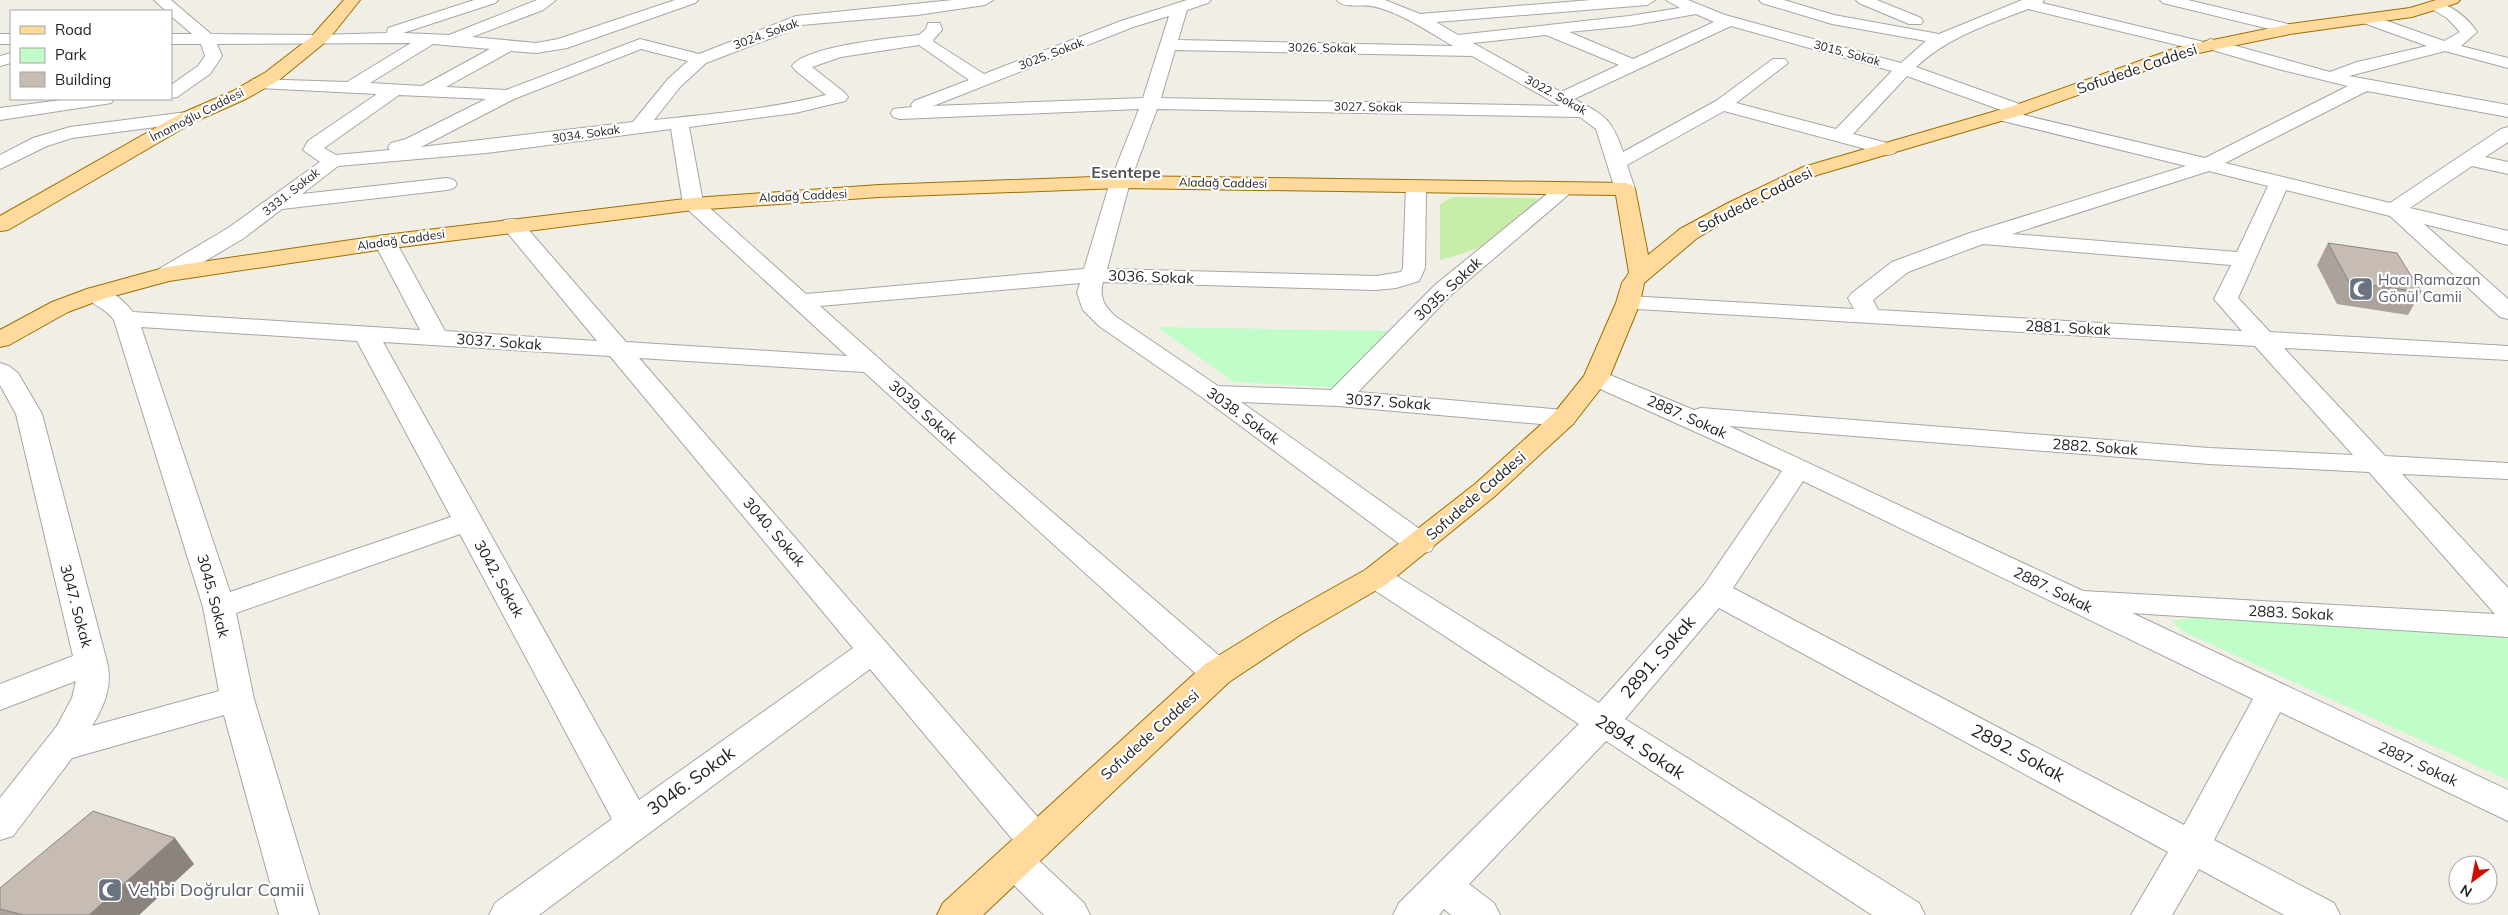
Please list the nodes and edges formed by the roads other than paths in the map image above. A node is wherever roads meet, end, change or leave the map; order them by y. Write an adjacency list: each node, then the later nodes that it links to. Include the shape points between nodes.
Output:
1 (162, 0): 32 (street)
2 (352, 0): 33 (main road, İmamoğlu Caddesi)
3 (490, 0): 28 (street)
4 (548, 0): 34 (street)
5 (690, 0): 40 (street)
6 (982, 0): 17 (street, 3024. Sokak)
7 (1203, 0): 19 (street, 3025. Sokak)
8 (1345, 0): 9 (street, 3022. Sokak)
9 (1371, 0): 22 (street, 3022. Sokak)
10 (1647, 0): 22 (street)
11 (1674, 0): 20 (street, 3015. Sokak)
12 (1767, 0): 27 (street, via 1832,19)
13 (1864, 0): 27 (street)
14 (2168, 0): 26 (street)
15 (1988, 3): 18 (street)
16 (2443, 3): 23 (main road, Sofudede Caddesi); 39 (street, via 2469,32)
17 (914, 5): 21 (street, 3024. Sokak); 30 (street, via 933,25 934,30)
18 (2026, 5): 27 (street); 38 (street)
19 (1180, 7): 37 (street, 3038. Sokak); 50 (street, 3025. Sokak, via 1127,24)
20 (1694, 10): 24 (street, 3015. Sokak); 25 (street)
21 (818, 17): 41 (street); 44 (street, 3024. Sokak, via 796,22)
22 (1418, 19): 35 (street, 3022. Sokak)
23 (2367, 19): 26 (main road, Sofudede Caddesi); 39 (street)
24 (1729, 21): 47 (street); 48 (street, 3015. Sokak)
25 (1550, 30): 35 (street); 47 (street)
26 (2290, 30): 38 (main road, Sofudede Caddesi)
27 (1946, 36): 48 (street, via 1928,47)
28 (373, 37): 29 (street); 33 (street)
29 (430, 39): 34 (street); 53 (street)
30 (924, 39): 41 (street); 50 (street, via 932,50)
31 (172, 40): 32 (street)
32 (207, 40): 33 (street); 56 (street, via 213,51 211,62)
33 (319, 40): 51 (main road, İmamoğlu Caddesi, via 290,64)
34 (449, 40): 36 (street)
35 (1456, 40): 42 (street, 3022. Sokak)
36 (509, 45): 40 (street); 55 (street)
37 (1168, 45): 42 (street, 3026. Sokak); 62 (street, 3038. Sokak)
38 (2206, 45): 49 (street); 68 (main road, Sofudede Caddesi)
39 (2443, 46): 46 (street); 49 (street, via 2348,69)
40 (549, 47): 43 (street)
41 (860, 49): 72 (street, 3034. Sokak, via 801,66 838,97 771,112)
42 (1475, 51): 59 (street, 3022. Sokak)
43 (611, 54): 44 (street, via 640,44); 57 (street)
44 (700, 59): 74 (street, 3024. Sokak, via 674,83)
45 (1779, 63): 64 (street)
46 (2508, 63)
47 (1633, 65): 59 (street)
48 (1904, 70): 68 (street, 3015. Sokak); 76 (street)
49 (2331, 78): 52 (street)
50 (983, 81): 69 (street, 3025. Sokak)
51 (259, 83): 53 (street); 63 (main road, İmamoğlu Caddesi)
52 (2364, 85): 65 (street); 82 (street)
53 (351, 87): 54 (street)
54 (396, 89): 55 (street); 79 (street, 3331. Sokak, via 315,145 313,150)
55 (426, 90): 57 (street)
56 (172, 91)
57 (508, 95): 79 (street, via 412,144)
58 (2508, 95): 65 (street)
59 (1562, 98): 67 (street, 3022. Sokak)
60 (97, 100): 70 (street)
61 (160, 100): 73 (street)
62 (1150, 103): 67 (street, 3027. Sokak); 69 (street, 3027. Sokak); 84 (street, 3038. Sokak)
63 (220, 105): 71 (main road, İmamoğlu Caddesi); 98 (main road, via 212,117)
64 (1722, 105): 76 (street); 81 (street)
65 (2475, 105): 66 (street)
66 (2508, 111)
67 (1586, 112): 81 (street, 3022. Sokak, via 1605,128)
68 (2011, 112): 77 (main road, Sofudede Caddesi); 82 (street, 3015. Sokak)
69 (900, 113)
70 (0, 114)
71 (187, 118): 73 (street); 93 (main road, İmamoğlu Caddesi)
72 (678, 123): 74 (street, 3034. Sokak); 91 (street)
73 (127, 124): 80 (street, via 54,137)
74 (638, 127): 79 (street, 3034. Sokak, via 486,147)
75 (2508, 134): 78 (street)
76 (1840, 136): 77 (street)
77 (1888, 149): 100 (main road, Sofudede Caddesi, via 1787,180 1688,234)
78 (2469, 160): 83 (street); 92 (street)
79 (333, 161): 90 (street, 3331. Sokak)
80 (0, 163)
81 (1617, 163): 89 (street, 3022. Sokak)
82 (2205, 166): 85 (street, 3015. Sokak); 95 (street)
83 (2508, 168)
84 (1120, 182): 87 (main road, Aladağ Caddesi); 91 (main road, Aladağ Caddesi, via 879,191); 102 (street, 3038. Sokak)
85 (2279, 183): 92 (street, 3015. Sokak); 99 (street)
86 (447, 184): 90 (street)
87 (1416, 187): 88 (main road, Aladağ Caddesi); 102 (street, 3036. Sokak, via 1414,268 1411,276 1396,281)
88 (1565, 189): 89 (main road, Aladağ Caddesi); 119 (street, 3035. Sokak, via 1443,290)
89 (1625, 189): 100 (main road, 3022. Sokak)
90 (276, 204): 101 (street, 3331. Sokak, via 236,233)
91 (693, 204): 94 (main road, Aladağ Caddesi); 104 (street, 3039. Sokak)
92 (2395, 209): 96 (street, 3015. Sokak); 106 (street)
93 (0, 225)
94 (512, 225): 97 (main road, Aladağ Caddesi); 113 (street, 3040. Sokak)
95 (1978, 238): 99 (street); 107 (street, via 1900,267 1860,298)
96 (2508, 238)
97 (385, 242): 101 (main road, Aladağ Caddesi); 110 (street)
98 (0, 243)
99 (2244, 259): 111 (street, via 2226,299)
100 (1640, 272): 105 (main road, Sofudede Caddesi)
101 (167, 274): 103 (main road, Aladağ Caddesi)
102 (1094, 276): 104 (street, 3036. Sokak); 118 (street, 3038. Sokak, via 1090,293 1095,310)
103 (95, 294): 108 (street, 3045. Sokak, via 116,306); 112 (main road, Aladağ Caddesi, via 60,307)
104 (801, 301): 115 (street, 3039. Sokak)
105 (1628, 303): 107 (street, 2881. Sokak); 117 (main road, Sofudede Caddesi)
106 (2508, 312)
107 (1870, 317): 111 (street, 2881. Sokak)
108 (126, 319): 109 (street, 3037. Sokak); 130 (street, 3045. Sokak)
109 (366, 334): 110 (street, 3037. Sokak); 125 (street, 3042. Sokak)
110 (436, 338): 113 (street, 3037. Sokak)
111 (2262, 339): 114 (street, 2881. Sokak); 122 (street)
112 (0, 340)
113 (618, 350): 115 (street, 3037. Sokak); 133 (street, 3040. Sokak)
114 (2508, 353)
115 (871, 366): 135 (street, 3039. Sokak)
116 (0, 371): 134 (street, 3047. Sokak, via 9,378 29,414)
117 (1596, 378): 120 (street, 2887. Sokak); 121 (main road, Sofudede Caddesi)
118 (1212, 393): 119 (street, 3037. Sokak); 126 (street, 3038. Sokak)
119 (1338, 398): 121 (street, 3037. Sokak)
120 (1682, 415): 122 (street, 2882. Sokak, via 2209,456); 123 (street, 2887. Sokak)
121 (1564, 418): 126 (main road, Sofudede Caddesi, via 1486,490)
122 (2376, 464): 124 (street, 2882. Sokak); 131 (street)
123 (1798, 468): 128 (street, 2891. Sokak); 129 (street, 2887. Sokak)
124 (2508, 470)
125 (468, 521): 130 (street); 142 (street, 3042. Sokak)
126 (1420, 544): 127 (main road, Sofudede Caddesi)
127 (1376, 576): 135 (main road, Sofudede Caddesi); 139 (street, 2894. Sokak)
128 (1715, 592): 139 (street, 2891. Sokak); 144 (street, 2892. Sokak)
129 (2074, 599): 132 (street, 2883. Sokak); 137 (street, 2887. Sokak)
130 (219, 607): 138 (street, 3045. Sokak)
131 (2508, 608)
132 (2508, 626)
133 (874, 649): 142 (street, 3046. Sokak); 145 (street, 3040. Sokak)
134 (91, 662): 136 (street); 140 (street, 3047. Sokak, via 93,680 87,702)
135 (1217, 673): 145 (main road, Sofudede Caddesi)
136 (0, 696)
137 (2272, 696): 141 (street, 2887. Sokak); 144 (street)
138 (237, 700): 140 (street); 147 (street, 3045. Sokak)
139 (1602, 723): 146 (street, 2891. Sokak); 153 (street, 2894. Sokak)
140 (58, 749): 143 (street, 3047. Sokak)
141 (2508, 806)
142 (633, 824): 148 (street, 3046. Sokak)
143 (0, 825)
144 (2192, 846): 154 (street); 155 (street, 2892. Sokak)
145 (1024, 851): 149 (main road, Sofudede Caddesi); 150 (street, 3040. Sokak)
146 (1443, 886): 151 (street, 2891. Sokak); 152 (street)
147 (299, 915)
148 (510, 915)
149 (958, 915)
150 (1070, 915)
151 (1413, 915)
152 (1480, 915)
153 (1905, 915)
154 (2151, 915)
155 (2320, 915)

